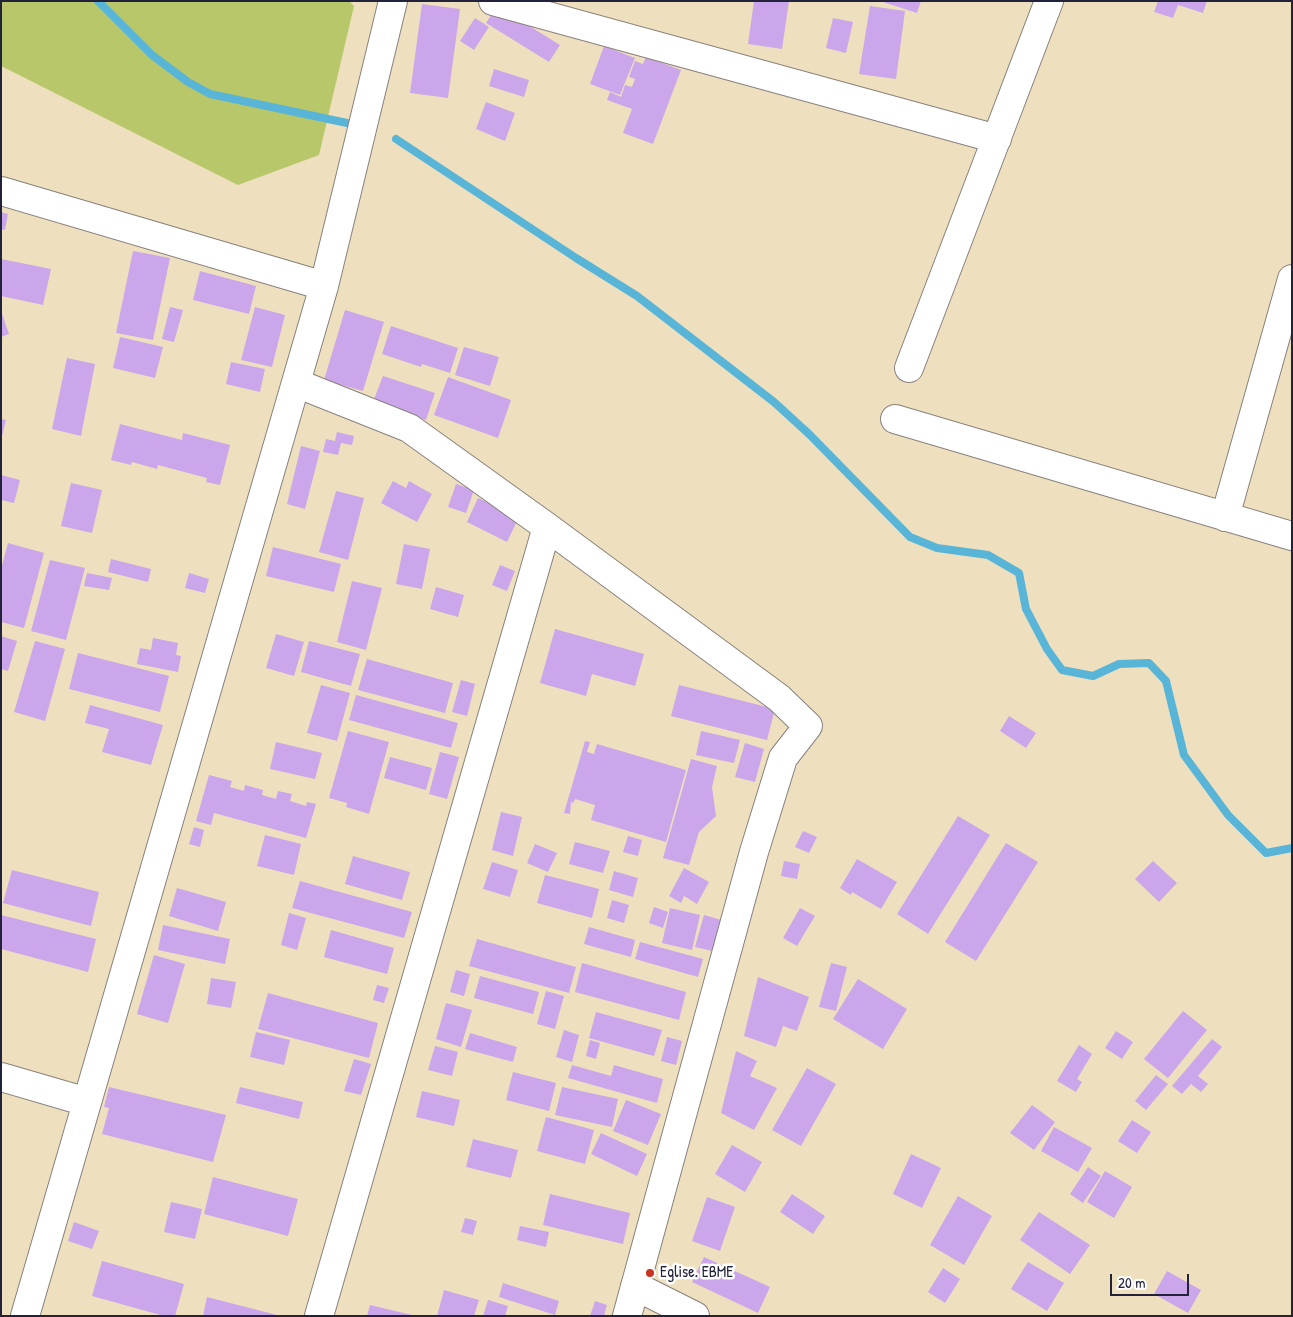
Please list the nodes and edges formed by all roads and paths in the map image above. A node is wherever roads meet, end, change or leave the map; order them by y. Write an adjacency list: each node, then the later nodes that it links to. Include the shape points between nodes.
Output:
1 (393, 1): 7 (street)
2 (493, 1): 4 (street)
3 (1050, 1): 4 (street)
4 (997, 139): 8 (street)
5 (1, 191): 7 (street)
6 (1292, 279): 11 (street)
7 (324, 286): 9 (street)
8 (909, 368)
9 (296, 383): 12 (street, via 408,428); 15 (street)
10 (895, 420): 11 (street)
11 (1224, 517): 13 (street)
12 (547, 527): 16 (street, via 779,698 808,726 783,758 754,852); 18 (street)
13 (1292, 536)
14 (1, 1077): 15 (street)
15 (87, 1102): 17 (street)
16 (636, 1286): 19 (street); 20 (street)
17 (25, 1316)
18 (319, 1316)
19 (627, 1316)
20 (695, 1316)

